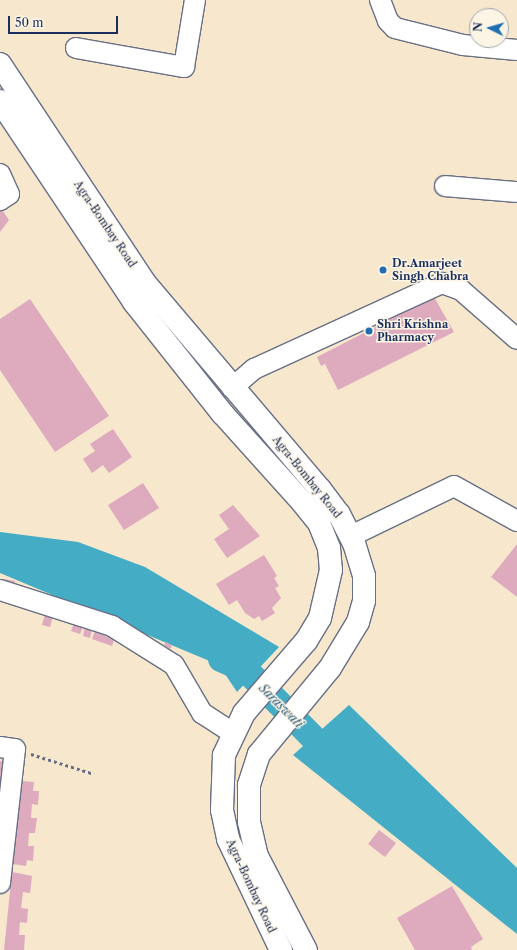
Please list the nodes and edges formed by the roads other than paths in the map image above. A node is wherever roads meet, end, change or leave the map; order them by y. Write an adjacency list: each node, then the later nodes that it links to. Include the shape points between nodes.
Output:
1 (195, 0): 3 (street, via 184,67)
2 (380, 0): 4 (street, via 388,21 395,28 463,45)
3 (76, 48)
4 (517, 50)
5 (0, 64): 12 (main road, Agra-Bombay Road, via 145,283)
6 (0, 101): 13 (main road, Agra-Bombay Road, via 134,302)
7 (0, 174): 10 (street, via 9,194)
8 (445, 186): 9 (street)
9 (517, 192)
10 (0, 200)
11 (517, 340): 14 (street, via 461,290 442,283 254,369)
12 (211, 363): 13 (main road); 14 (main road, Agra-Bombay Road)
13 (193, 377): 18 (main road, Agra-Bombay Road, via 319,523 329,548 331,570 320,618 306,641 244,713)
14 (232, 388): 16 (main road, Agra-Bombay Road, via 320,489)
15 (517, 520): 16 (street, via 454,486)
16 (351, 536): 22 (main road, Agra-Bombay Road, via 364,576 364,601 358,622 330,668 270,739 252,774 249,822 257,856)
17 (0, 590): 18 (street, via 112,626 174,665 202,713)
18 (233, 733): 21 (main road, Agra-Bombay Road, via 224,755 222,810 228,839)
19 (8, 748): 20 (street)
20 (0, 883)
21 (281, 950)
22 (306, 950)

